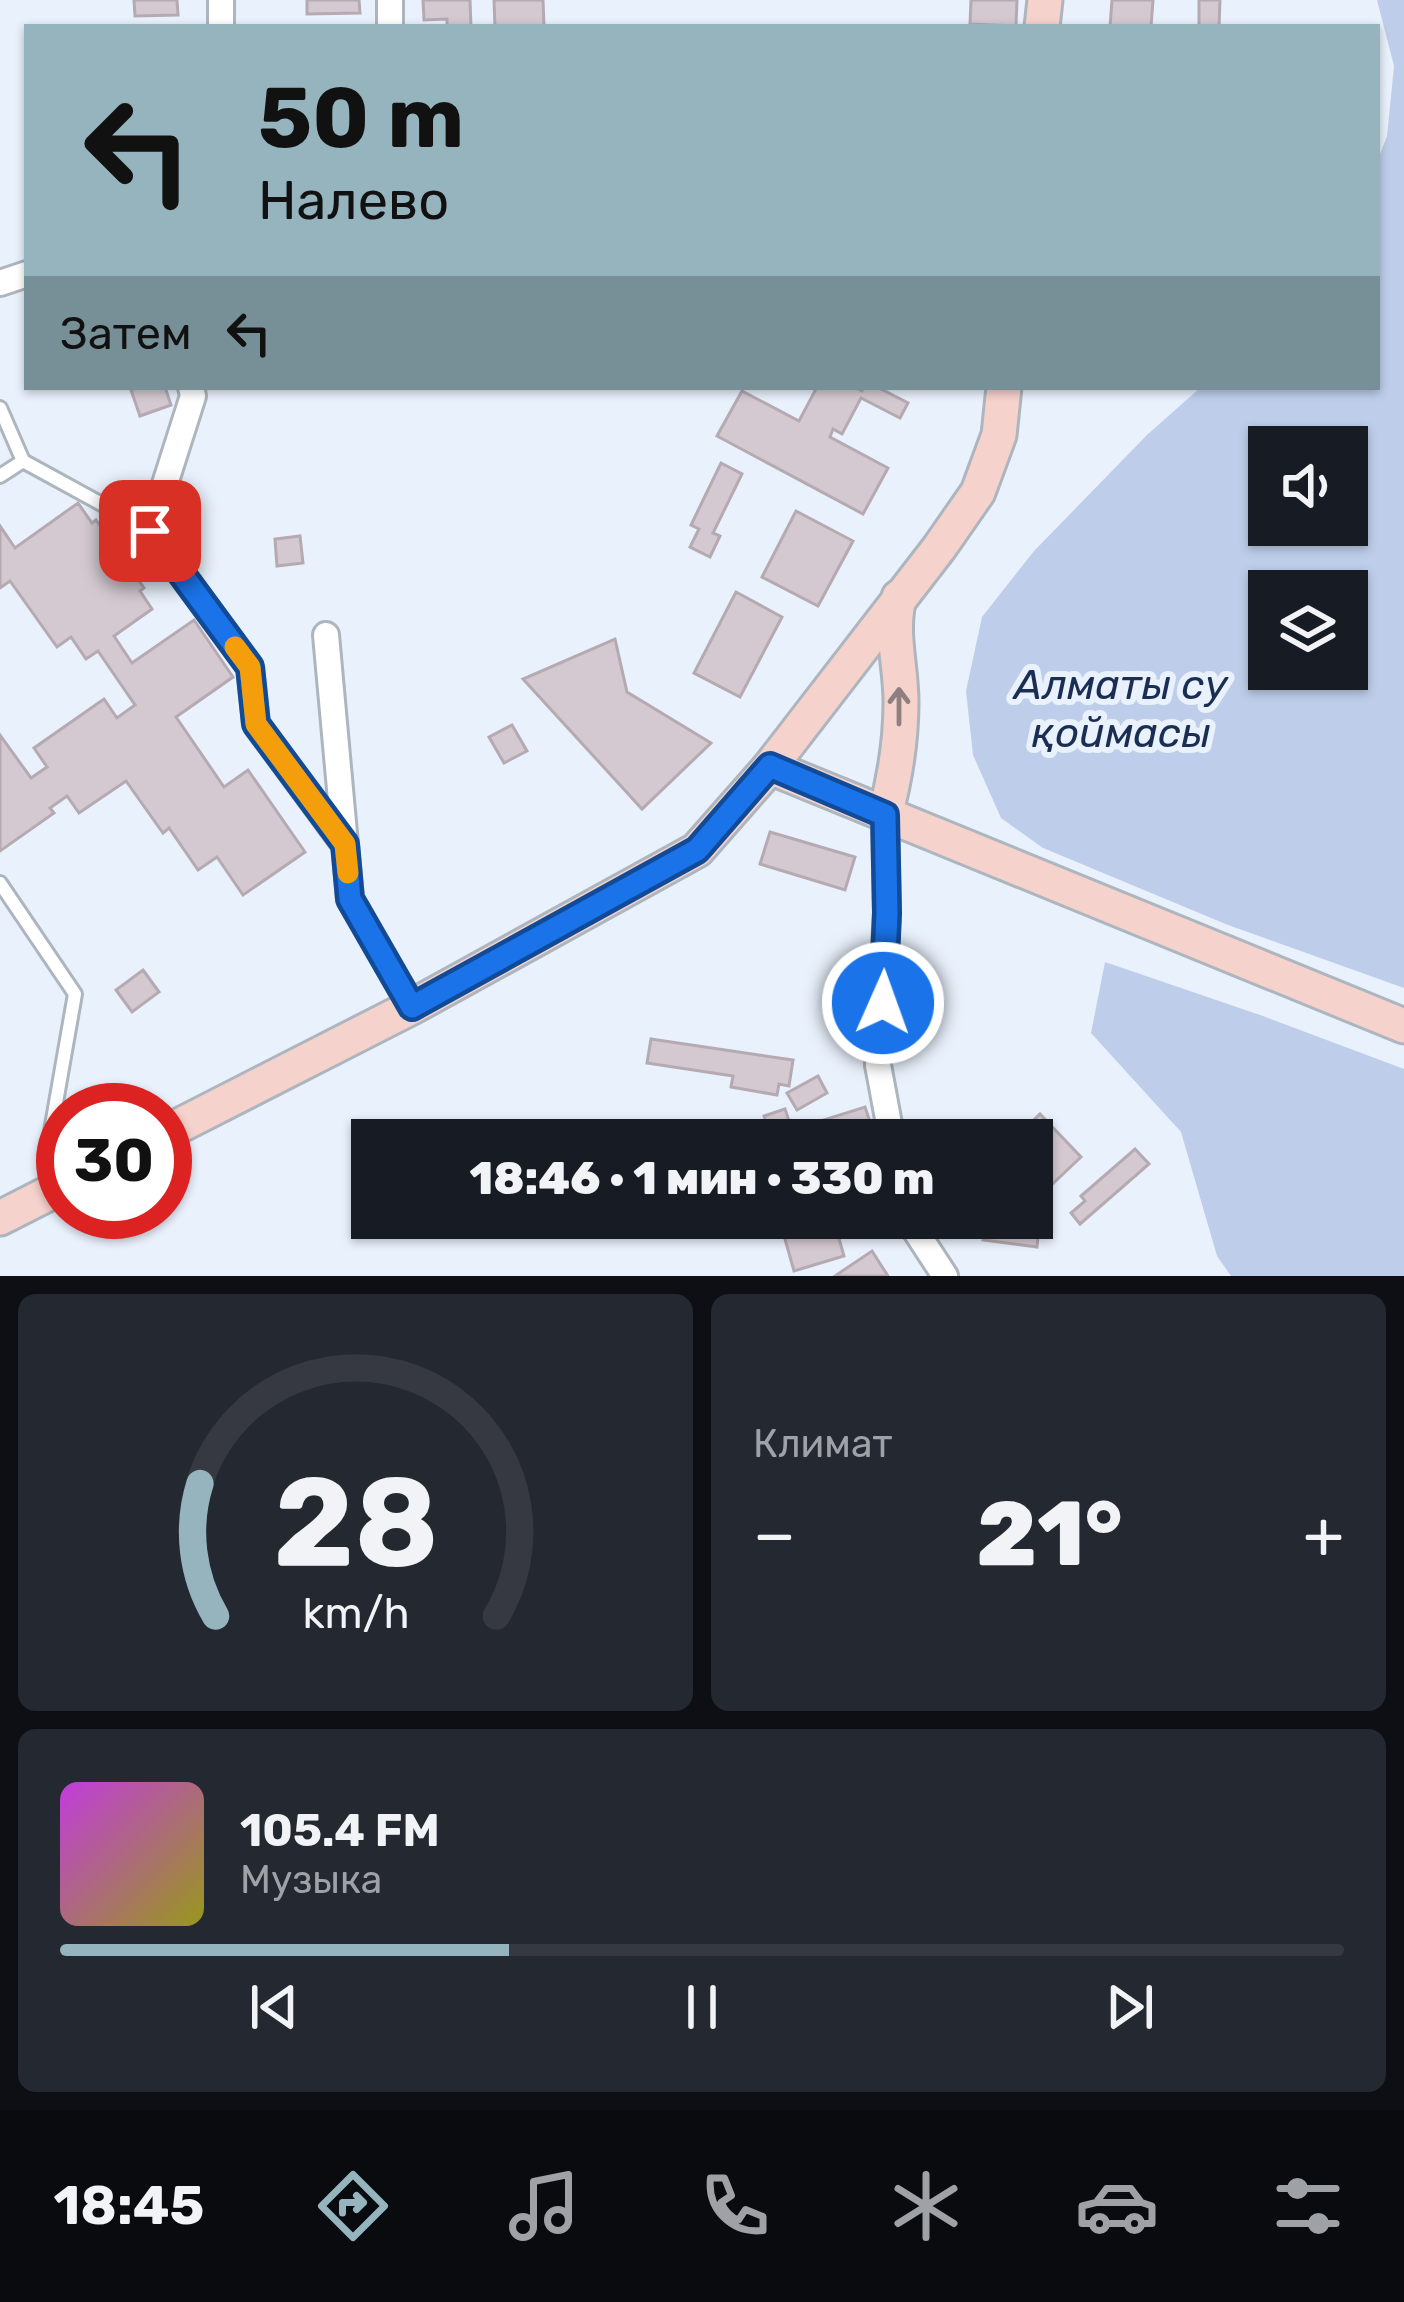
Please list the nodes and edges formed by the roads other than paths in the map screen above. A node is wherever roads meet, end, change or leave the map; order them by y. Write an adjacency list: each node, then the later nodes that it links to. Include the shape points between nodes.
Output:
1 (191, 390): 6 (street)
2 (1004, 390): 7 (street, via 999,435 978,492)
3 (0, 408): 4 (lane)
4 (23, 461): 5 (lane); 6 (lane)
5 (0, 476)
6 (150, 531): 11 (street, via 250,667 256,724)
7 (900, 596): 9 (street); 10 (street, one-way to 7, via 896,775 901,701 893,621)
8 (326, 635): 11 (street)
9 (770, 766): 10 (street); 13 (street, via 697,850)
10 (885, 815): 14 (street); 17 (street, via 878,1066)
11 (345, 844): 13 (street, via 350,899)
12 (0, 883): 15 (lane, via 75,994)
13 (412, 1007): 16 (street)
14 (1404, 1026)
15 (59, 1083)
16 (192, 1119)
17 (888, 1119)
18 (36, 1200): 19 (street)
19 (0, 1218)
20 (921, 1239): 21 (street)
21 (945, 1276)

